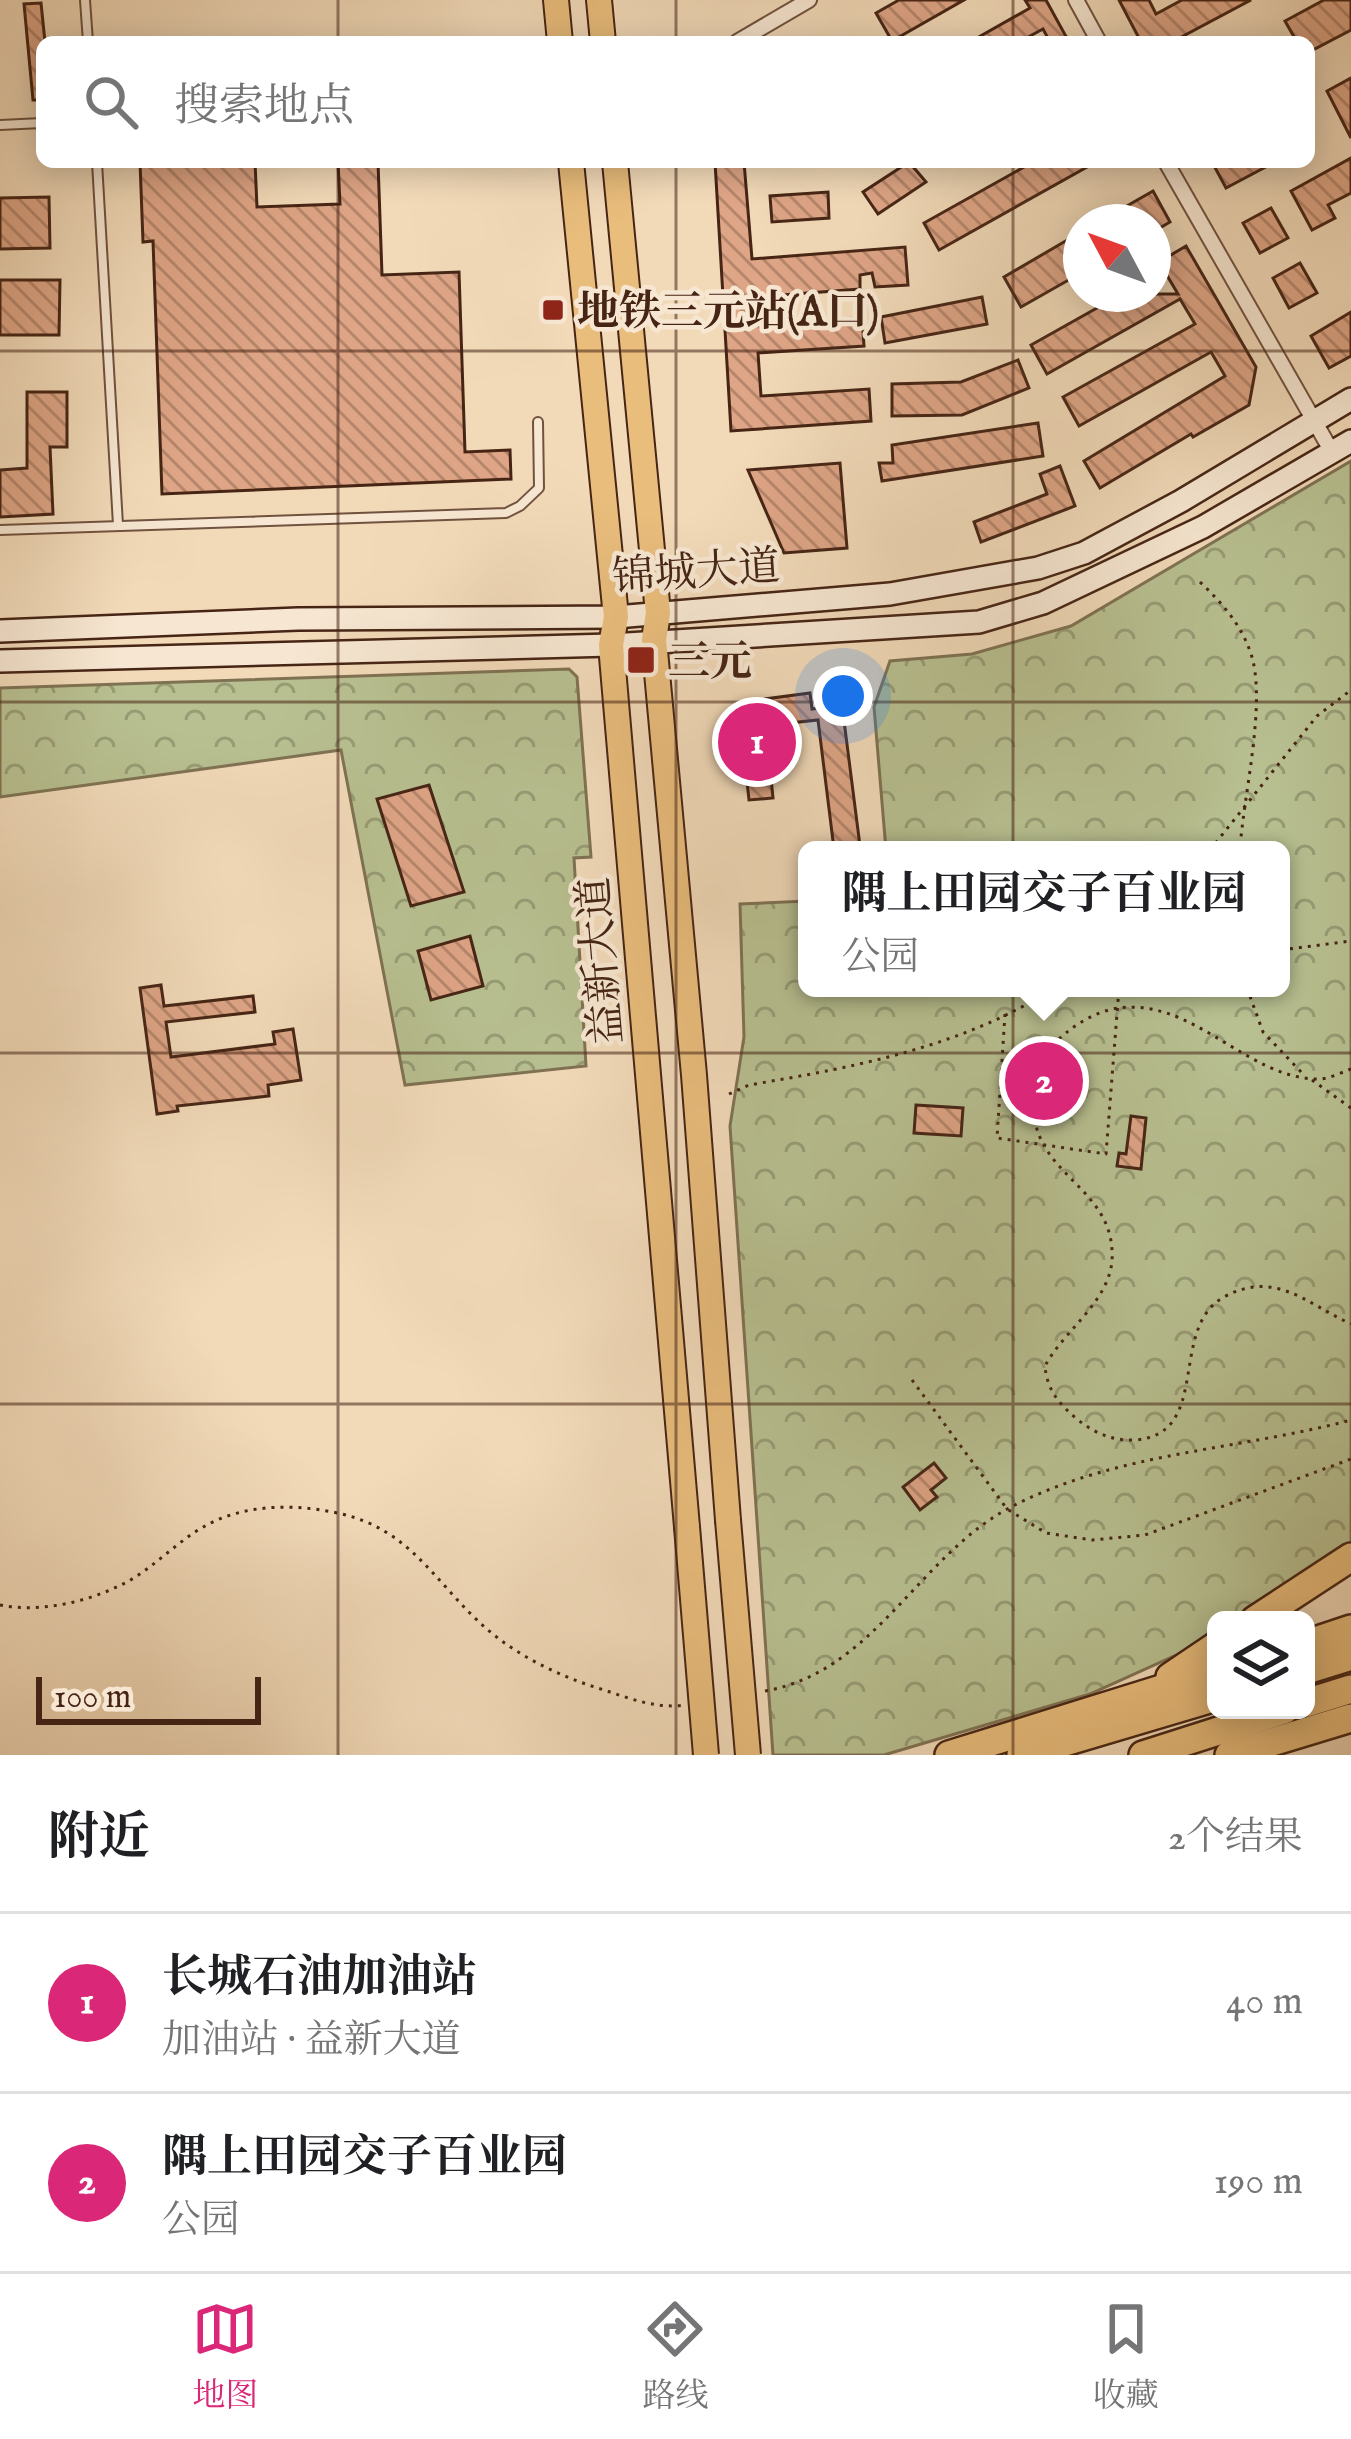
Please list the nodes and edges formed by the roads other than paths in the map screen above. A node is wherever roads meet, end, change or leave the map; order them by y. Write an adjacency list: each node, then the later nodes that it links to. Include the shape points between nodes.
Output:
1 (85, 0): 6 (lane)
2 (556, 0): 7 (main road)
3 (599, 0): 8 (main road)
4 (809, 0): 9 (street)
5 (1076, 0): 10 (street)
6 (88, 36)
7 (559, 36)
8 (602, 36)
9 (747, 36)
10 (1096, 36)
11 (36, 123): 12 (lane)
12 (0, 125)
13 (97, 168): 21 (lane)
14 (572, 168): 24 (main road, 益新大道)
15 (615, 168): 23 (main road, 益新大道)
16 (1169, 168): 19 (street)
17 (1351, 399): 19 (main road, 锦城大道)
18 (538, 422): 21 (lane, via 538,488 506,513)
19 (1312, 422): 20 (street); 23 (main road, 锦城大道, via 1104,543 1038,568 890,594)
20 (1341, 447): 26 (main road, 锦城大道, via 1203,527 1043,603 979,622)
21 (118, 525): 22 (lane)
22 (0, 530)
23 (658, 613): 24 (main road, 锦城大道); 26 (main road, 益新大道)
24 (616, 617): 25 (main road, 锦城大道); 27 (main road, 益新大道)
25 (0, 631)
26 (654, 640): 27 (main road, 锦城大道); 45 (main road, 益新大道, bridge)
27 (611, 645): 28 (main road, 锦城大道); 44 (main road, 益新大道, bridge)
28 (0, 661)
29 (1351, 1557): 30 (highway)
30 (1269, 1611)
31 (1351, 1630): 32 (highway)
32 (1315, 1641)
33 (1207, 1652): 38 (highway)
34 (1351, 1656): 35 (highway)
35 (1315, 1667)
36 (1207, 1675): 38 (highway)
37 (1351, 1689): 40 (highway)
38 (1143, 1695): 46 (highway)
39 (1207, 1700): 47 (highway)
40 (1315, 1700)
41 (1351, 1718): 42 (highway)
42 (1289, 1723): 43 (highway); 48 (highway); 49 (highway)
43 (1351, 1730)
44 (706, 1755)
45 (748, 1755)
46 (949, 1755)
47 (1021, 1755)
48 (1143, 1755)
49 (1229, 1755)

